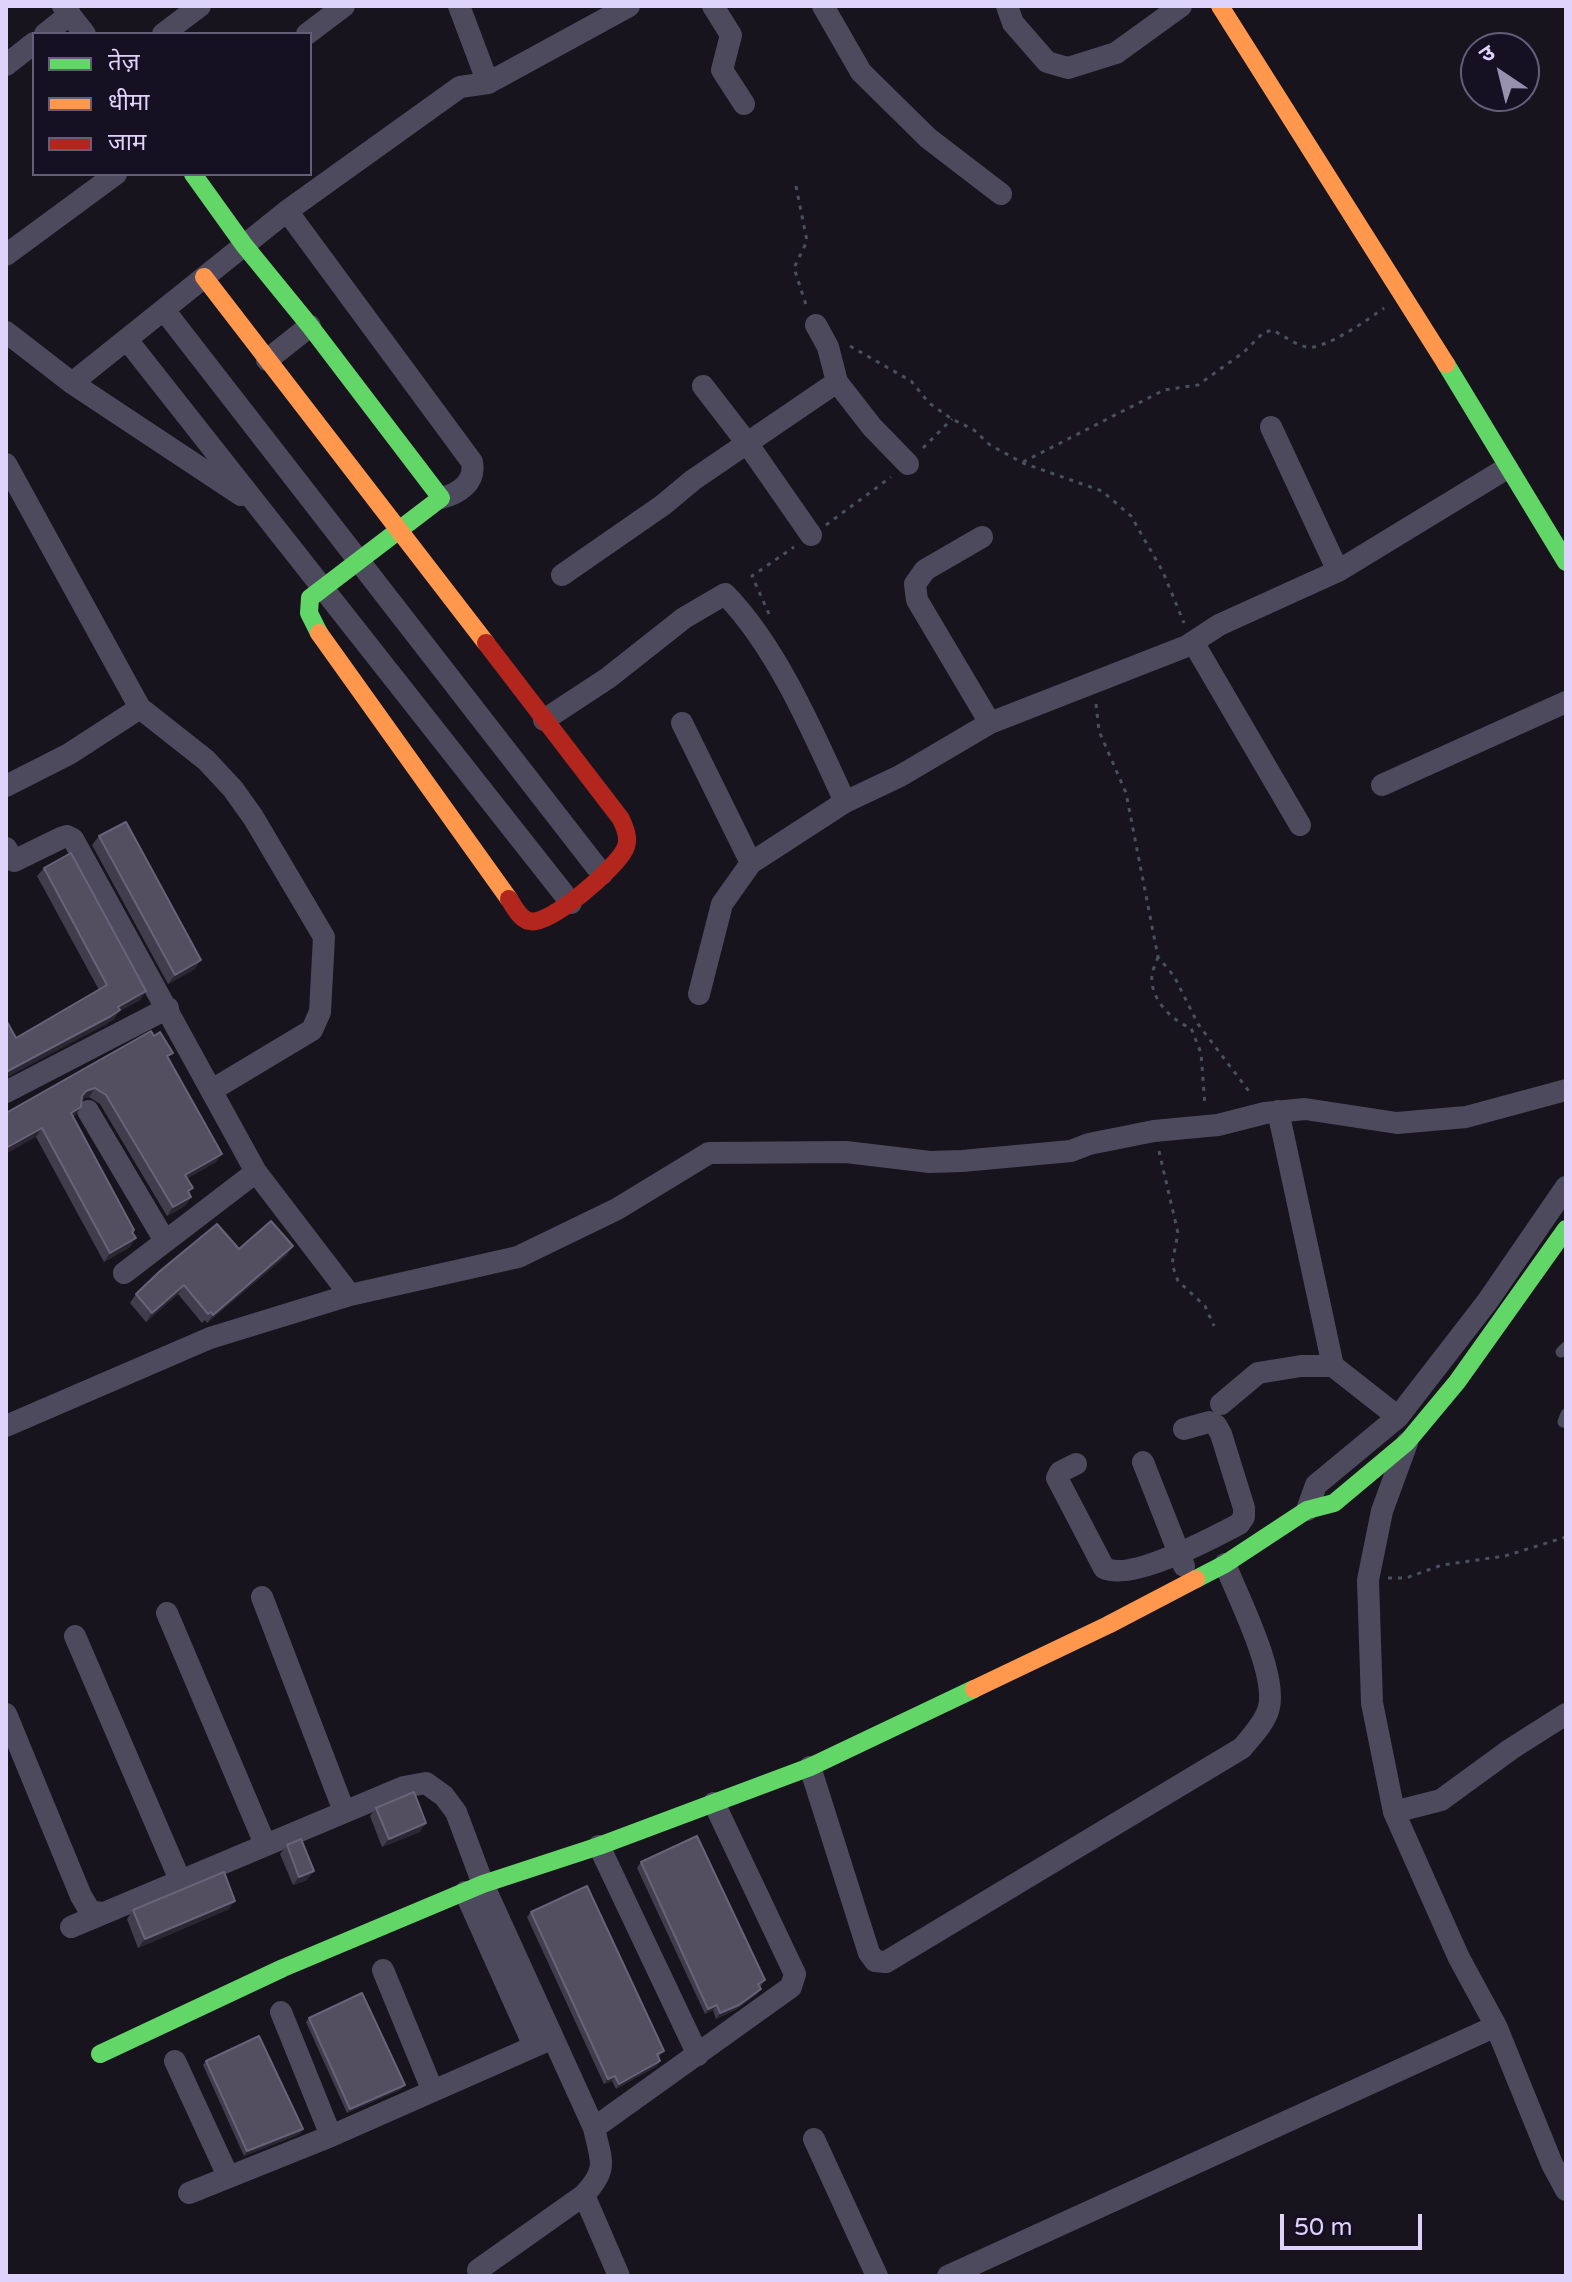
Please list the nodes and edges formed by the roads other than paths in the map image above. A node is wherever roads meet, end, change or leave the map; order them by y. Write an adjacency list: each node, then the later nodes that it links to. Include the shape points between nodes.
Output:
1 (200, 6): 13 (street)
2 (344, 6): 14 (street)
3 (459, 6): 17 (street)
4 (629, 6): 17 (street)
5 (713, 6): 18 (street, via 731,35 722,70)
6 (823, 6): 21 (street, via 861,72 928,138)
7 (1007, 6): 8 (street, via 1013,23 1047,62 1068,68 1116,53)
8 (1181, 6)
9 (1220, 6): 39 (street)
10 (66, 10): 11 (street); 12 (street)
11 (47, 32)
12 (83, 32)
13 (166, 32)
14 (310, 32)
15 (32, 45): 16 (street)
16 (6, 65)
17 (488, 83): 22 (street, via 460,87)
18 (744, 104)
19 (113, 176): 24 (street)
20 (194, 176): 23 (street)
21 (1001, 194)
22 (287, 211): 23 (street); 40 (street, via 472,462 466,487)
23 (244, 245): 25 (street); 28 (street)
24 (6, 255)
25 (204, 277): 26 (street); 31 (street)
26 (164, 310): 30 (street); 45 (street)
27 (816, 325): 32 (street)
28 (310, 326): 31 (street); 40 (street)
29 (6, 332): 33 (street)
30 (128, 341): 33 (street); 41 (street)
31 (267, 360): 42 (street)
32 (837, 382): 36 (street); 38 (street)
33 (72, 383): 41 (street)
34 (703, 386): 36 (street)
35 (1271, 427): 47 (street)
36 (747, 443): 43 (street); 48 (street)
37 (6, 464): 52 (street)
38 (908, 464)
39 (1507, 468): 46 (street); 47 (street)
40 (441, 498): 42 (street)
41 (260, 508): 49 (street)
42 (398, 532): 45 (street); 53 (street)
43 (811, 535)
44 (982, 537): 55 (street, via 925,570 915,584 917,600)
45 (358, 561): 49 (street); 62 (street)
46 (1566, 562)
47 (1338, 571): 50 (street, via 1219,625)
48 (562, 575)
49 (323, 587): 63 (street); 63 (street, via 310,598 309,613 317,630 523,919 535,925)
50 (1190, 644): 55 (street); 59 (street)
51 (1566, 702): 56 (street)
52 (140, 708): 57 (street, via 69,754); 66 (street, via 206,760 233,789 324,937 320,1012 312,1030)
53 (544, 720): 58 (street, via 725,594 757,634 810,724); 62 (street, via 627,833 626,848)
54 (682, 723): 61 (street)
55 (990, 723): 58 (street)
56 (1382, 785)
57 (6, 786)
58 (845, 802): 61 (street)
59 (1300, 825)
60 (9, 858): 65 (street, via 67,836 73,839)
61 (751, 863): 64 (street, via 722,904)
62 (602, 874): 63 (street)
63 (571, 903)
64 (699, 994)
65 (168, 1008): 66 (street); 68 (street)
66 (212, 1090): 71 (street)
67 (1566, 1090): 70 (street, via 1466,1117 1397,1123 1305,1109)
68 (6, 1092)
69 (88, 1111): 74 (street)
70 (1272, 1112): 76 (street, via 1071,1151 962,1161 846,1152 709,1153 617,1209 518,1257); 77 (street)
71 (256, 1172): 74 (street); 76 (street)
72 (1566, 1187): 79 (street, via 1487,1302)
73 (1566, 1229): 82 (street, via 1556,1252)
74 (165, 1241): 75 (street)
75 (124, 1273)
76 (350, 1295): 80 (street, via 210,1338)
77 (1333, 1366): 78 (street, via 1258,1373); 79 (street)
78 (1221, 1404)
79 (1398, 1417): 85 (street, via 1316,1485)
80 (6, 1426)
81 (1184, 1429): 86 (street, via 1216,1425 1244,1517)
82 (1407, 1442): 85 (street, via 1334,1503); 97 (street, via 1382,1511 1368,1580 1372,1703)
83 (1143, 1462): 86 (street)
84 (1076, 1464): 86 (street, via 1057,1478 1104,1568 1123,1571)
85 (1307, 1510): 87 (street)
86 (1179, 1554): 88 (street)
87 (1225, 1564): 88 (street); 94 (street, via 1268,1672 1269,1706 1242,1748 886,1962 875,1961 869,1953)
88 (1191, 1581): 94 (street)
89 (262, 1597): 96 (street)
90 (167, 1613): 98 (street)
91 (75, 1636): 100 (street)
92 (6, 1714): 102 (street, via 81,1896 90,1911)
93 (1566, 1714): 97 (street, via 1441,1800)
94 (810, 1767): 95 (street)
95 (714, 1803): 99 (street); 109 (street, via 795,1974 791,1987)
96 (344, 1811): 98 (street); 101 (street, via 426,1783 456,1812)
97 (1394, 1812): 106 (street)
98 (265, 1844): 100 (street)
99 (599, 1846): 101 (street); 109 (street)
100 (180, 1880): 102 (street)
101 (474, 1888): 107 (street); 108 (street, via 283,1968)
102 (103, 1913): 103 (street)
103 (71, 1927)
104 (383, 1970): 111 (street)
105 (281, 2012): 113 (street)
106 (1496, 2026): 116 (street); 122 (street)
107 (543, 2042): 111 (street); 112 (street)
108 (100, 2054)
109 (698, 2055): 112 (street)
110 (175, 2061): 115 (street)
111 (432, 2089): 113 (street)
112 (594, 2128): 118 (street, via 602,2171)
113 (331, 2136): 115 (street)
114 (814, 2139): 121 (street)
115 (228, 2176): 117 (street)
116 (1566, 2190)
117 (189, 2193)
118 (584, 2195): 119 (street); 120 (street)
119 (476, 2274)
120 (619, 2276)
121 (877, 2276)
122 (948, 2276)

